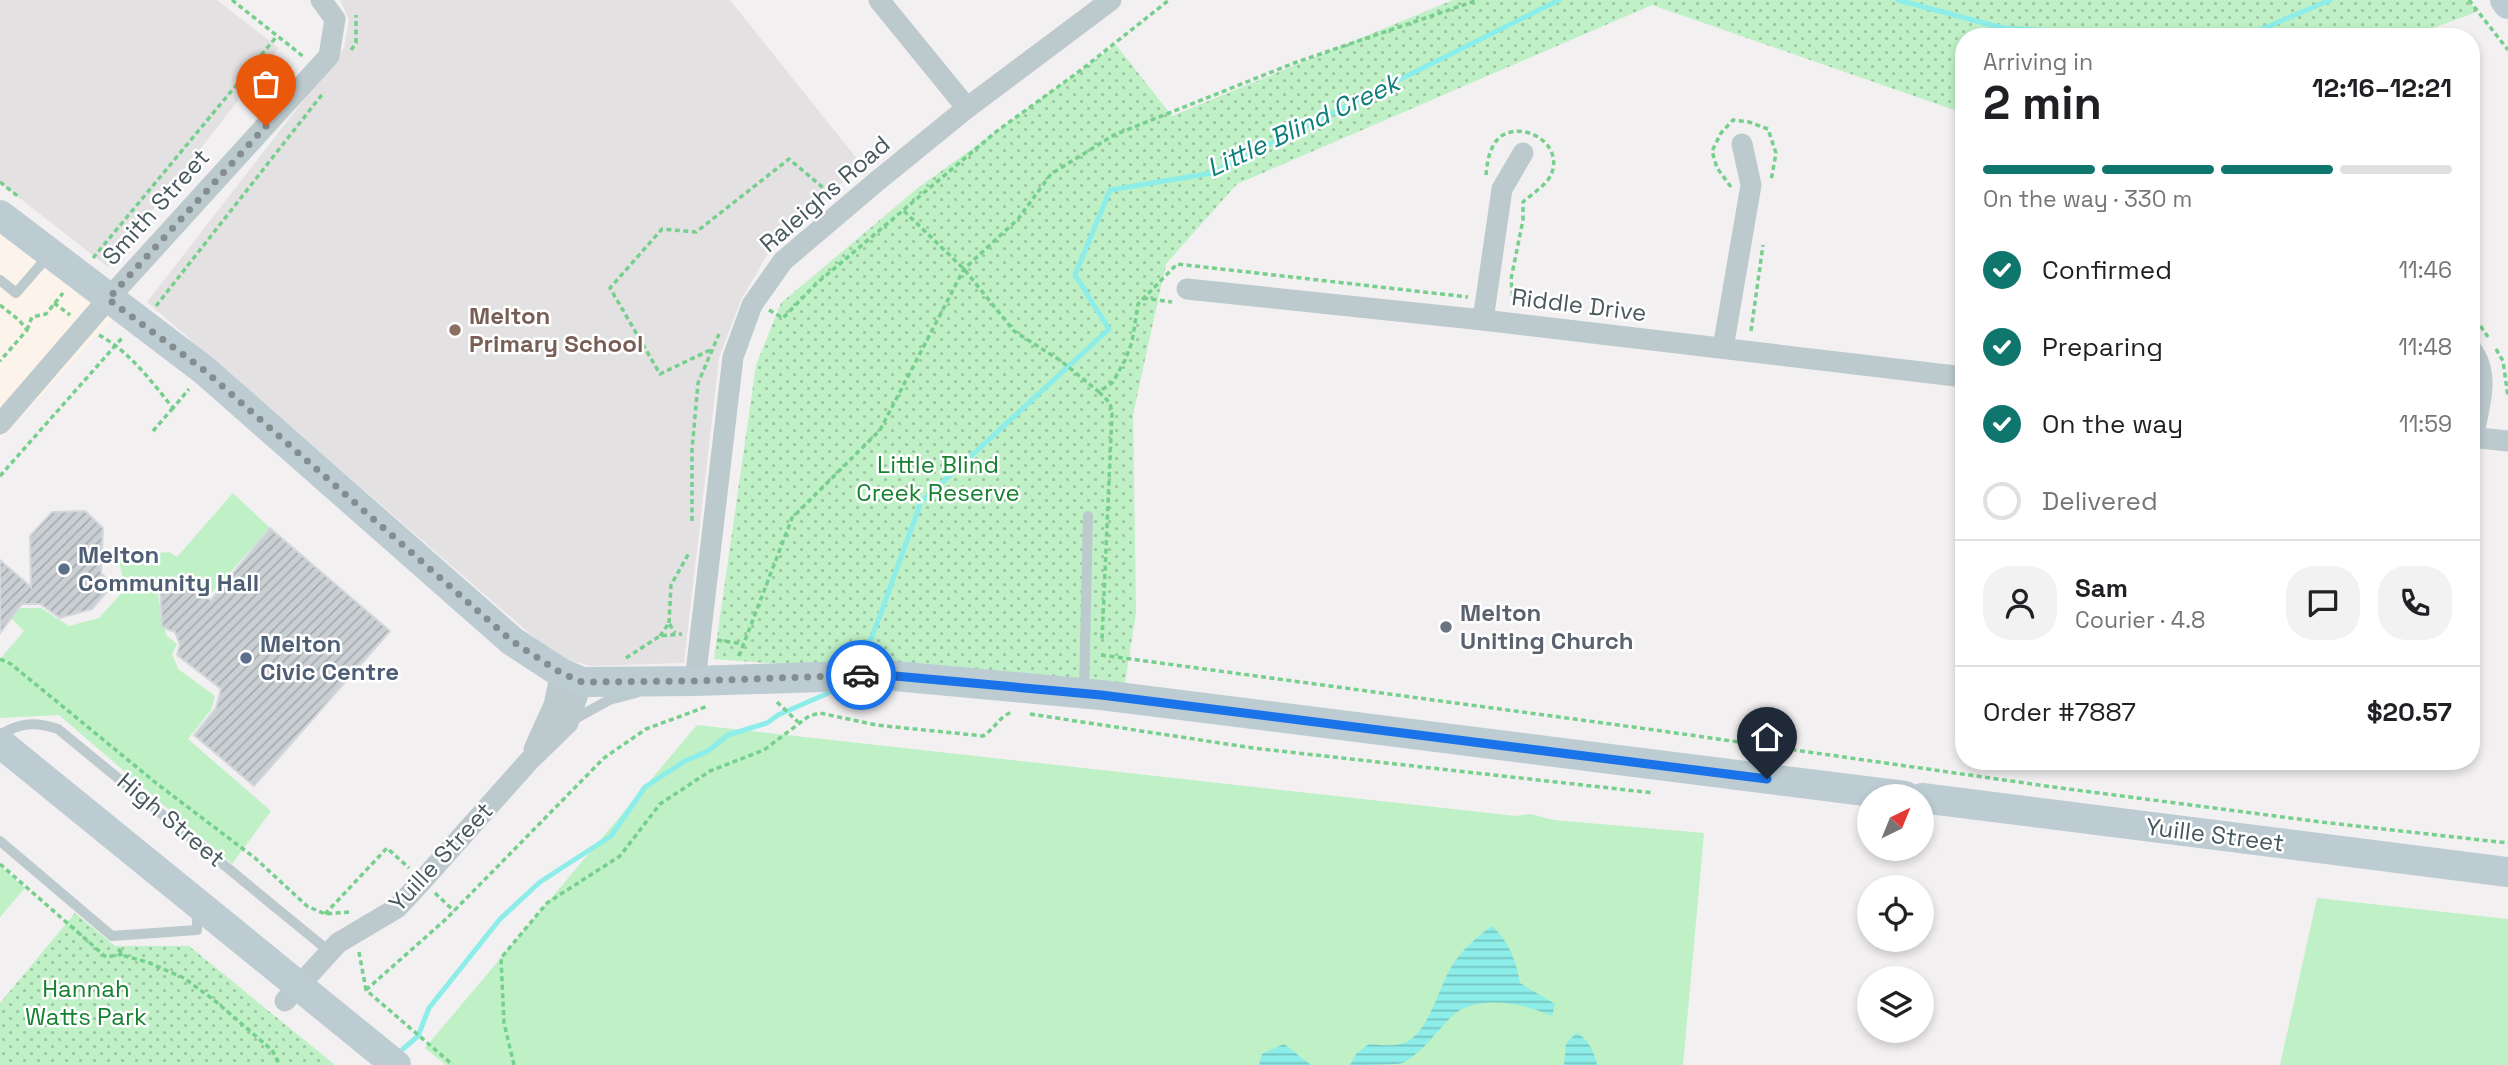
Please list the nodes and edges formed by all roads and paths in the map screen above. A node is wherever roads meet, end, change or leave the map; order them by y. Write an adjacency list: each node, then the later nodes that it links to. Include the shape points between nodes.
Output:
1 (232, 0): 8 (path)
2 (321, 0): 10 (street, Smith Street, via 335,19 329,56)
3 (879, 0): 11 (street)
4 (1111, 0): 11 (street, Raleighs Road)
5 (1168, 0): 17 (path, via 997,131 904,211)
6 (1478, 0): 17 (path, via 1294,63 1114,135 1051,174 1018,219)
7 (2469, 0): 9 (path)
8 (277, 36): 10 (path); 18 (path)
9 (2508, 50)
10 (318, 68): 21 (street, Smith Street); 24 (path, via 330,79 321,98 158,304)
11 (967, 108): 45 (street, Raleighs Road, via 783,261 752,305 733,357)
12 (1742, 144): 27 (street, via 1751,186)
13 (1523, 153): 23 (street, via 1502,189)
14 (833, 197): 28 (path, via 789,159 696,232 662,229 610,288 660,374)
15 (0, 215): 16 (street)
16 (50, 254): 18 (street); 19 (lane, via 16,293)
17 (964, 269): 33 (path, via 1014,331 1061,361); 47 (path, via 880,430 792,518)
18 (78, 276): 21 (street); 25 (path, via 46,314 32,317)
19 (0, 280)
20 (1187, 289): 23 (street, Riddle Drive)
21 (108, 299): 24 (street); 37 (street, Smith Street)
22 (0, 305): 25 (path)
23 (1483, 320): 27 (street, Riddle Drive)
24 (138, 321): 26 (path); 31 (street)
25 (27, 330): 29 (path)
26 (116, 345): 36 (path); 41 (path)
27 (1723, 348): 32 (street, Riddle Drive)
28 (712, 349)
29 (0, 361)
30 (2480, 365): 35 (street, via 2484,377)
31 (204, 370): 36 (path); 52 (street, via 512,641)
32 (1955, 376)
33 (1092, 388)
34 (1098, 392): 46 (path, via 1110,403 1112,413)
35 (2480, 397)
36 (173, 408): 38 (path)
37 (0, 424)
38 (153, 431)
39 (2480, 438): 40 (street)
40 (2508, 441)
41 (0, 476)
42 (1088, 516): 54 (lane)
43 (675, 633): 44 (path); 44 (path, via 669,623); 45 (path)
44 (660, 636): 50 (path)
45 (700, 637): 47 (path); 55 (street, Raleighs Road)
46 (1101, 642)
47 (743, 644): 49 (path)
48 (1101, 655): 67 (path, via 2053,787)
49 (738, 657)
50 (626, 658)
51 (0, 659): 70 (path, via 255,858 307,906 325,914 387,848)
52 (571, 678): 53 (street); 58 (street, Yuille Street); 61 (street, Yuille Street)
53 (653, 682): 55 (street); 58 (lane, via 641,692 609,700)
54 (1084, 693): 55 (street, via 884,675); 63 (street)
55 (700, 694): 71 (path, via 604,758)
56 (777, 702): 57 (path)
57 (799, 722): 64 (path, via 820,713 876,725 983,736 1000,716 1012,712 1253,748); 83 (path, via 764,750 710,771 660,804 620,856 547,903 500,958 504,1023)
58 (568, 723): 61 (street, Yuille Street)
59 (0, 735): 75 (lane, High Street, via 24,724 58,729)
60 (0, 743): 72 (street, High Street)
61 (529, 761): 70 (street, Yuille Street)
62 (0, 770): 72 (street, High Street)
63 (1857, 790)
64 (1654, 793)
65 (1934, 800): 69 (street, Yuille Street)
66 (0, 841): 74 (lane)
67 (2508, 843)
68 (0, 864): 76 (path, via 106,957)
69 (2508, 872)
70 (422, 881): 71 (path); 73 (street, Yuille Street, via 397,908)
71 (454, 911): 77 (path)
72 (197, 917): 74 (lane, via 112,936); 78 (street, High Street)
73 (355, 931): 75 (street, Yuille Street); 77 (path)
74 (108, 932): 76 (path)
75 (330, 952): 78 (street, Yuille Street)
76 (123, 954): 79 (path, via 184,978 272,1050)
77 (366, 990): 82 (path)
78 (292, 994): 80 (street, High Street); 81 (street, High Street)
79 (280, 1065)
80 (364, 1065)
81 (396, 1065)
82 (453, 1065)
83 (514, 1065)

